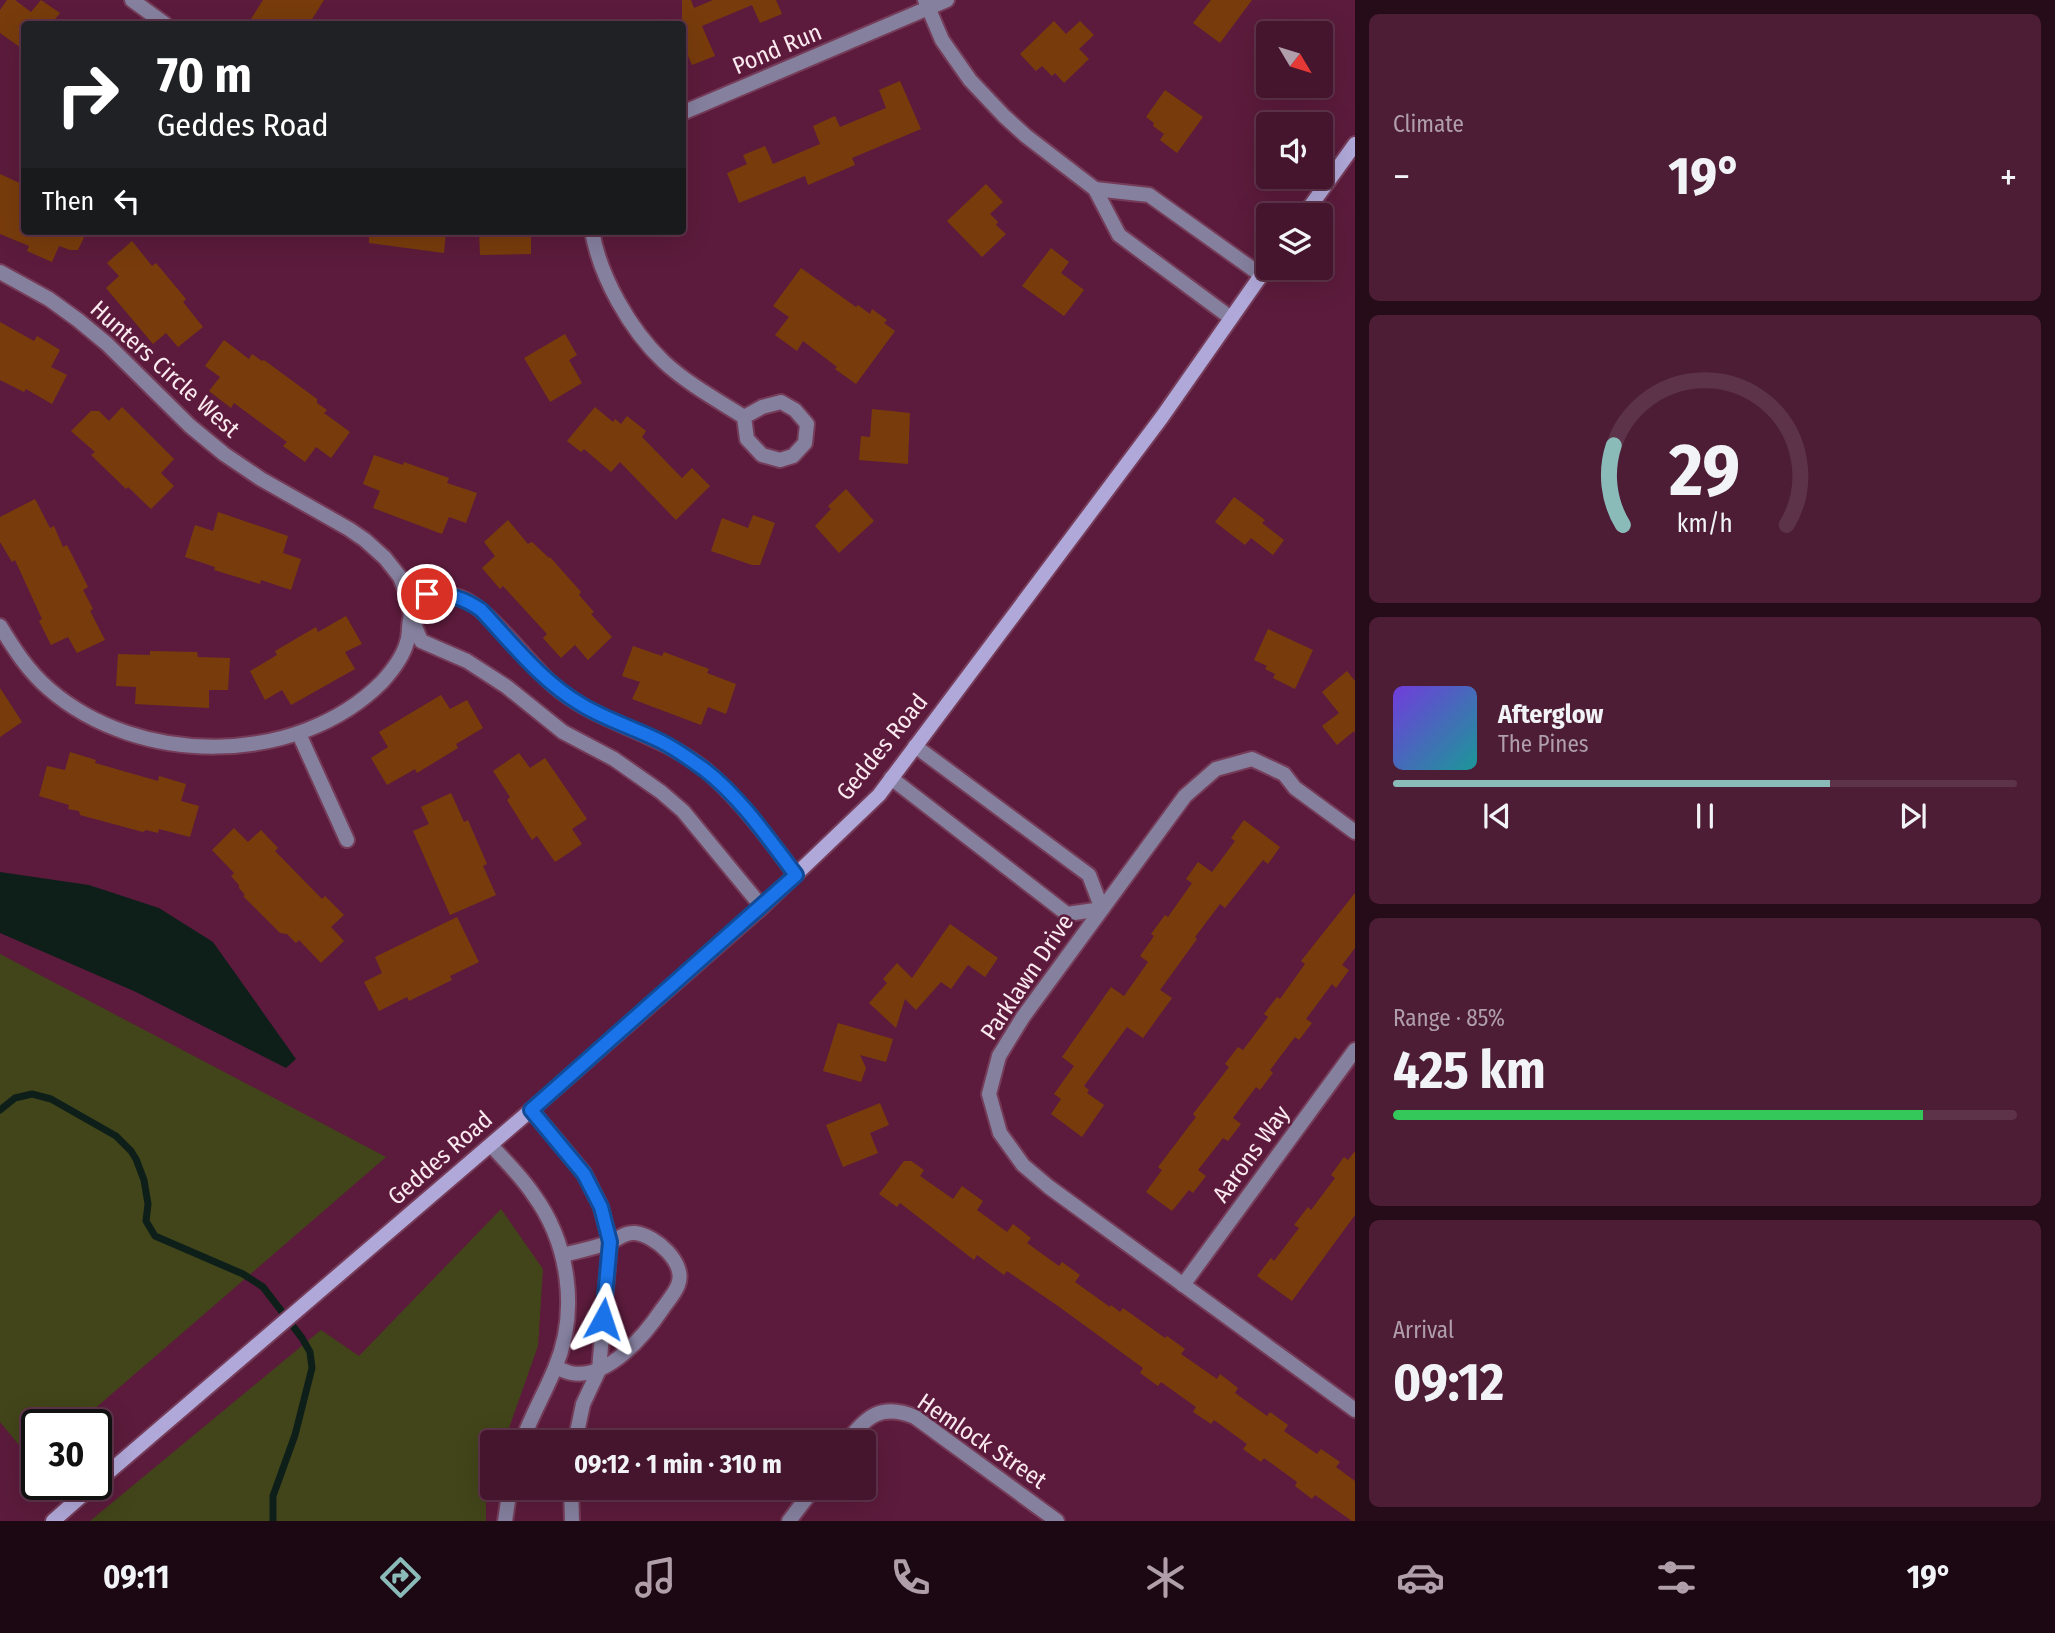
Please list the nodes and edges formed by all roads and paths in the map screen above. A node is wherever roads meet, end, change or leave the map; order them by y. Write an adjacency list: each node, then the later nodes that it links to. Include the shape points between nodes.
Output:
1 (132, 0): 4 (street)
2 (947, 0): 3 (street, Pond Run)
3 (927, 4): 5 (street, Pond Run); 7 (street, via 942,40 970,80 1026,136)
4 (161, 21)
5 (686, 111)
6 (1355, 144): 8 (main road)
7 (1095, 189): 10 (street, via 1149,195); 13 (street, via 1119,235)
8 (1313, 203)
9 (593, 235): 14 (street, via 603,269 635,328 663,361)
10 (1256, 264)
11 (0, 272): 15 (street, Hunters Circle West, via 78,320 224,454 365,540 400,578)
12 (1258, 280): 13 (main road, Geddes Road)
13 (1231, 318): 18 (main road, Geddes Road)
14 (744, 417): 14 (street, via 747,439 762,455 780,460 793,456 805,443 807,424 781,402)
15 (411, 616): 17 (street, via 405,650 383,681 345,711); 22 (street, via 427,594 459,597 481,610 554,685 580,704 658,740 707,771 757,823); 23 (street, via 421,641 467,661 563,732 614,759 661,792)
16 (0, 626): 17 (street, via 17,654 48,688 114,728 159,741 226,747)
17 (299, 734): 21 (street)
18 (915, 746): 19 (main road, Geddes Road); 24 (street, via 1090,875)
19 (891, 778): 22 (main road, Geddes Road); 24 (street, via 1067,914)
20 (1355, 832): 24 (street, Parklawn Drive, via 1295,788 1284,774 1252,758 1216,769 1185,796)
21 (347, 840)
22 (796, 875): 23 (main road, Geddes Road)
23 (761, 906): 26 (main road, Geddes Road)
24 (1102, 909): 30 (street, Parklawn Drive, via 999,1056 989,1094 1000,1133 1023,1165)
25 (1355, 1050): 30 (street, Aarons Way)
26 (531, 1110): 27 (main road, Geddes Road); 28 (street, via 584,1174 601,1207)
27 (491, 1145): 29 (street, via 533,1194); 37 (main road, Geddes Road)
28 (610, 1242): 29 (street); 32 (street); 32 (street, via 636,1233 656,1242 672,1256 679,1284 635,1344)
29 (563, 1255): 31 (street, via 568,1314)
30 (1183, 1285): 33 (street, Parklawn Drive)
31 (556, 1368): 32 (street, via 573,1374); 34 (street)
32 (598, 1370): 35 (street)
33 (1355, 1410)
34 (527, 1430)
35 (578, 1430)
36 (856, 1430): 46 (street, Hemlock Street, via 872,1415 885,1411 915,1417)
37 (112, 1470)
38 (77, 1500): 42 (main road, Geddes Road)
39 (508, 1500): 43 (street)
40 (571, 1500): 44 (street)
41 (805, 1500): 45 (street)
42 (52, 1521)
43 (505, 1521)
44 (572, 1521)
45 (789, 1521)
46 (1057, 1521)

